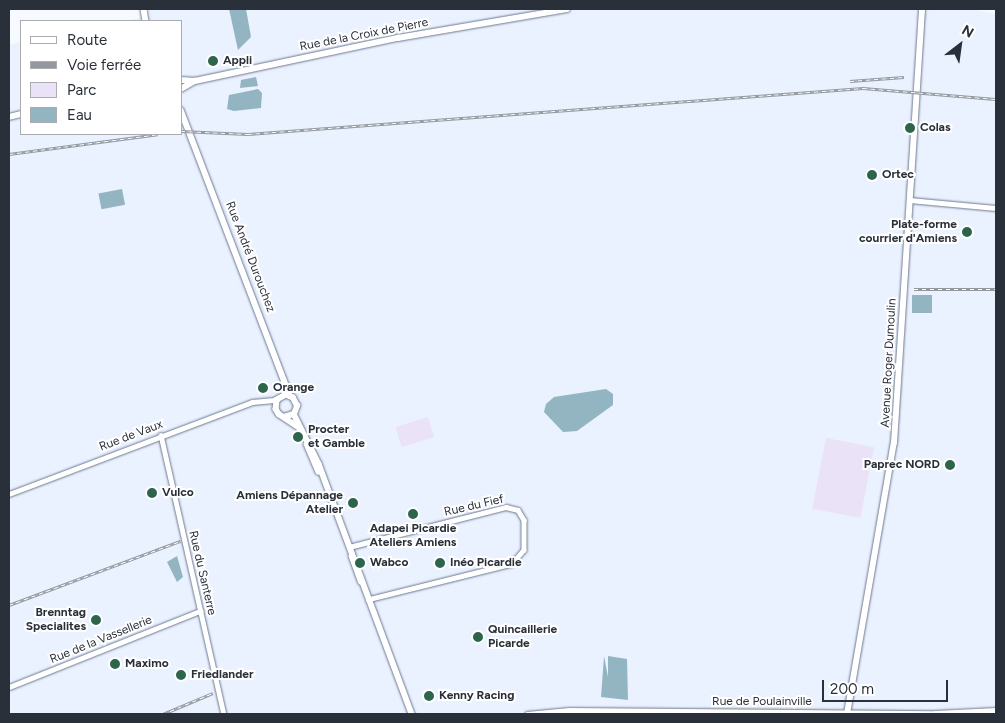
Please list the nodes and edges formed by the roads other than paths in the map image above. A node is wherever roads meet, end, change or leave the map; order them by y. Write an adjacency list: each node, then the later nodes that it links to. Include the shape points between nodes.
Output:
1 (566, 9): 4 (main road, Rue de la Croix de Pierre, via 398,38)
2 (922, 9): 9 (main road, Avenue Roger Dumoulin)
3 (182, 80): 4 (main road, Rue de la Croix de Pierre)
4 (196, 81): 5 (main road, Rue de la Croix de Pierre)
5 (182, 88)
6 (182, 112): 8 (main road, Rue André Durouchez)
7 (182, 119): 8 (main road, Rue André Durouchez)
8 (189, 126): 11 (main road, Rue André Durouchez, via 282,370)
9 (909, 200): 10 (street); 28 (main road, Avenue Roger Dumoulin, via 894,443)
10 (996, 208)
11 (284, 384): 12 (main road, Rue André Durouchez); 13 (main road)
12 (290, 396): 13 (main road); 16 (main road, via 297,403)
13 (279, 399): 14 (street, Rue de Vaux); 15 (main road)
14 (262, 403): 15 (street); 19 (street, Rue de Vaux, via 252,402)
15 (276, 409): 17 (main road)
16 (294, 414): 17 (main road); 18 (main road)
17 (284, 417): 18 (main road)
18 (300, 429): 21 (main road)
19 (161, 435): 20 (street, Rue de Vaux); 23 (street, Rue du Santerre)
20 (9, 494)
21 (348, 547): 22 (main road); 22 (street, Rue du Fief, via 506,507 518,510 524,520 524,550 512,564)
22 (368, 600): 26 (main road)
23 (200, 611): 24 (street, Rue de la Vassellerie); 29 (street, Rue du Santerre)
24 (9, 687)
25 (996, 710): 28 (street, Rue de Poulainville)
26 (412, 713)
27 (713, 713): 28 (street, Rue de Poulainville); 30 (street, Rue de Poulainville, via 570,710)
28 (847, 713)
29 (224, 714)
30 (527, 714)

